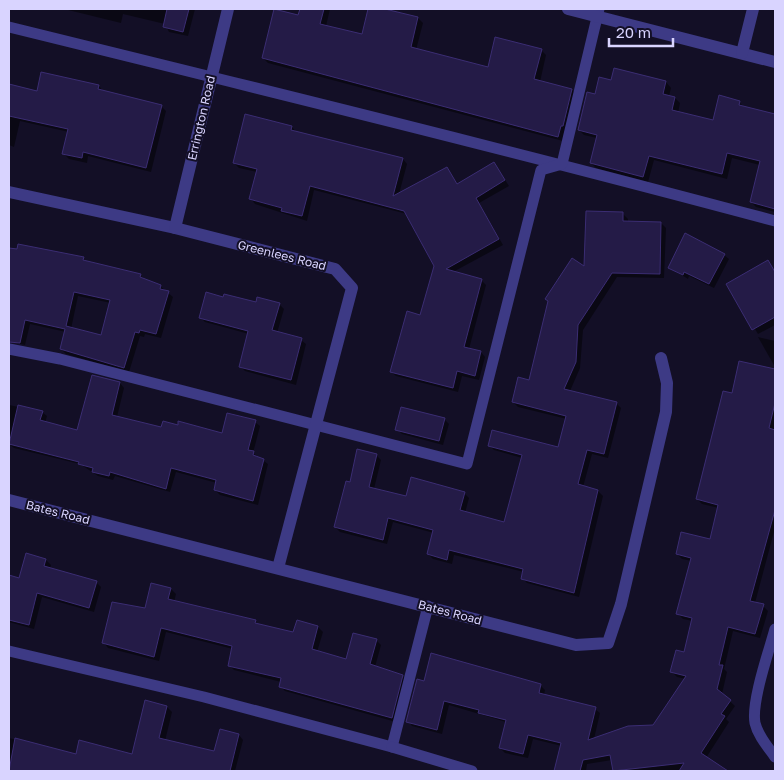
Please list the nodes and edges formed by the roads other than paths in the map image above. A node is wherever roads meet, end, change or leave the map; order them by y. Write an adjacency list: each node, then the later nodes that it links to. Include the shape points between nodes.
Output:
1 (228, 9): 8 (street, Errington Road)
2 (568, 9): 4 (street)
3 (753, 9): 6 (street)
4 (598, 12): 6 (street); 9 (lane)
5 (9, 26): 8 (lane)
6 (742, 53): 7 (street)
7 (775, 62)
8 (210, 77): 9 (lane); 12 (street, Errington Road)
9 (562, 164): 11 (lane); 15 (lane, via 541,170 467,464)
10 (9, 192): 12 (street, Greenlees Road)
11 (775, 222)
12 (175, 228): 15 (street, Greenlees Road, via 336,269 352,288)
13 (9, 349): 15 (lane, via 60,359)
14 (661, 358): 18 (street, Bates Road, via 667,383 666,412 621,604 608,643 576,645)
15 (317, 425): 17 (street, Greenlees Road)
16 (9, 500): 17 (street, Bates Road)
17 (278, 568): 18 (street, Bates Road)
18 (428, 606): 21 (lane)
19 (775, 628): 22 (lane, via 755,708 756,724 762,739)
20 (9, 651): 21 (lane, via 204,697)
21 (392, 747): 23 (lane)
22 (775, 757)
23 (472, 771)

